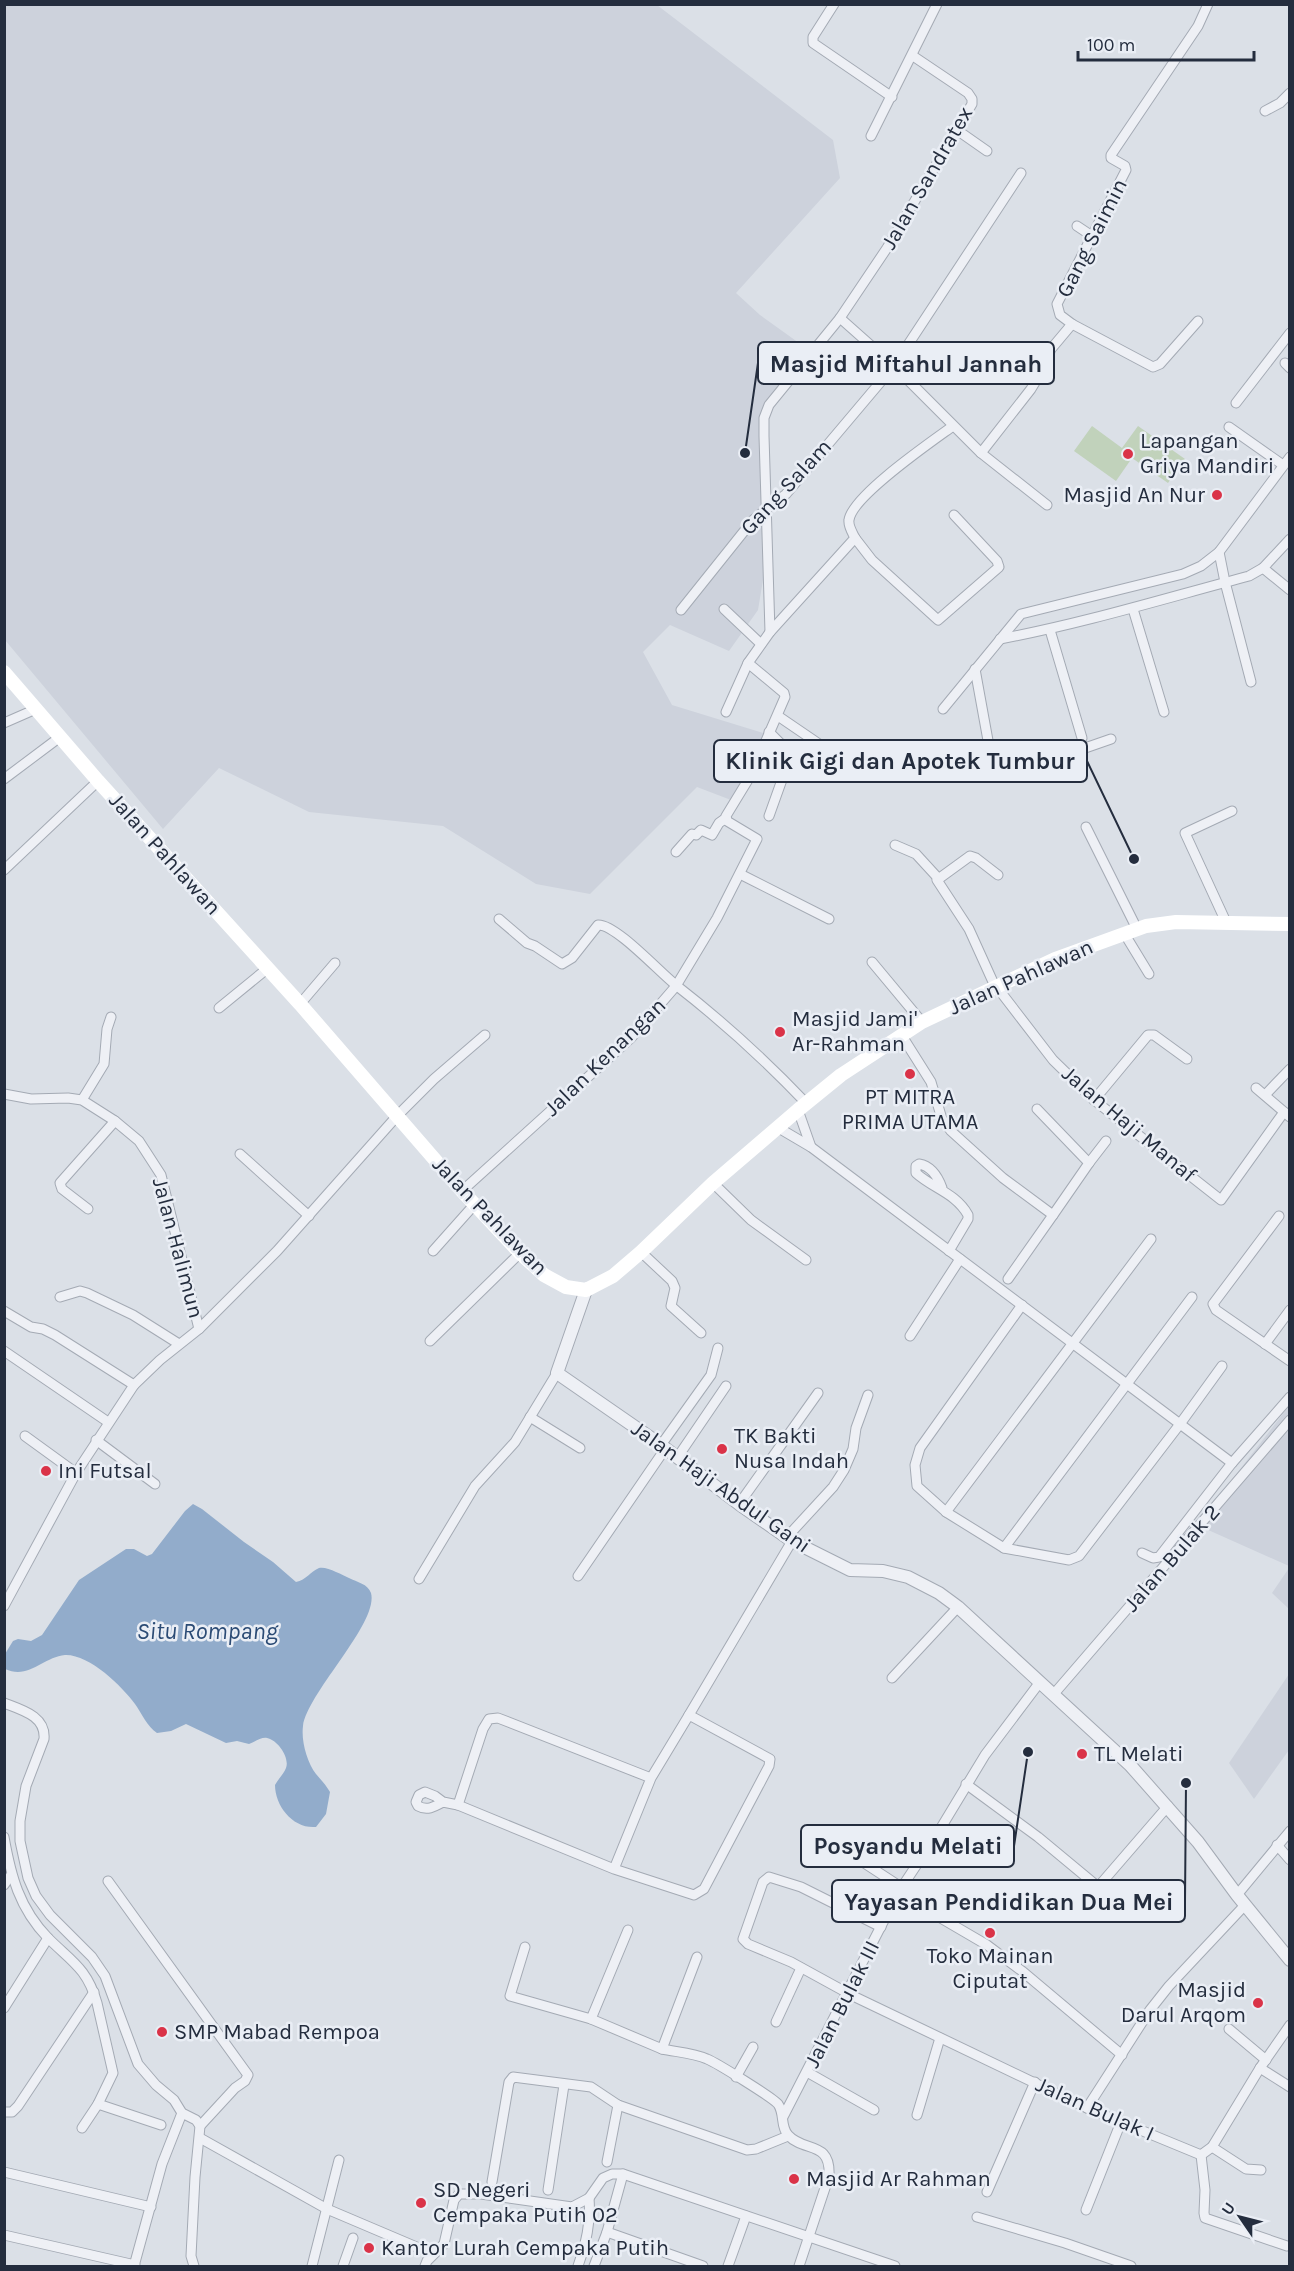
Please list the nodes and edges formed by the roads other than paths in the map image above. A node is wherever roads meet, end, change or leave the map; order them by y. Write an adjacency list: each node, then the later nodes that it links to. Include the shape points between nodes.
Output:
1 (834, 4): 6 (street, via 813,43)
2 (937, 4): 4 (street)
3 (1208, 4): 13 (street, Gang Saimin, via 1198,26 1111,155 1126,168)
4 (913, 56): 6 (street); 8 (street, Jalan Sandratex, via 971,96 972,104)
5 (1290, 93): 7 (street)
6 (892, 97): 9 (street)
7 (1265, 111)
8 (957, 130): 10 (street); 14 (street, Jalan Sandratex)
9 (871, 136)
10 (987, 151)
11 (1021, 173): 18 (street, Gang Salam)
12 (1077, 226): 13 (street)
13 (1092, 236): 16 (street, Gang Saimin, via 1058,304 1060,315)
14 (840, 318): 18 (street); 26 (street, Jalan Sandratex, via 766,411)
15 (1198, 321): 16 (street, via 1153,367)
16 (1072, 324): 22 (street, Gang Saimin, via 1053,345 1038,378)
17 (1290, 333): 19 (street)
18 (894, 366): 20 (street); 26 (street, Gang Salam, via 786,494)
19 (1236, 402)
20 (953, 426): 22 (street); 28 (street, via 859,501 849,522)
21 (1229, 428): 24 (street)
22 (981, 453): 25 (street)
23 (1290, 457): 24 (street)
24 (1283, 465): 30 (street)
25 (1047, 505)
26 (766, 511): 36 (street, Gang Salam, via 753,520); 38 (street, Jalan Sandratex)
27 (954, 515): 28 (street, via 999,567 938,620 872,560)
28 (855, 538): 38 (street)
29 (1290, 539): 31 (street)
30 (1219, 552): 32 (street); 39 (street, via 1183,574 1021,614)
31 (1263, 568): 32 (street); 33 (street)
32 (1225, 582): 35 (street); 44 (street)
33 (1290, 590)
34 (724, 609): 40 (street)
35 (1133, 609): 37 (street); 48 (street)
36 (681, 610)
37 (1050, 630): 39 (street); 53 (street)
38 (770, 632): 40 (street)
39 (1000, 639): 42 (street)
40 (761, 644): 41 (street)
41 (748, 663): 47 (street); 49 (street, via 784,693)
42 (975, 669): 46 (street); 55 (street)
43 (4, 672): 45 (main road, Jalan Pahlawan)
44 (1251, 682)
45 (36, 709): 50 (street); 52 (main road, Jalan Pahlawan)
46 (943, 709)
47 (726, 712)
48 (1164, 712)
49 (778, 716): 51 (street); 54 (street, via 822,746 928,767 990,767 1065,755)
50 (4, 723)
51 (769, 732): 59 (street, via 784,747 788,763); 60 (street, via 751,775)
52 (60, 737): 56 (street); 57 (main road, Jalan Pahlawan)
53 (1082, 738)
54 (1111, 739)
55 (991, 757)
56 (4, 779)
57 (98, 781): 64 (street); 75 (main road, Jalan Pahlawan)
58 (1232, 811): 70 (street, via 1185,833)
59 (769, 816)
60 (726, 818): 63 (street, via 712,835 700,830); 65 (street, Jalan Kenangan, via 757,838)
61 (1086, 827): 72 (street)
62 (895, 845): 67 (street, Jalan Haji Manaf, via 916,854)
63 (676, 852)
64 (4, 870)
65 (740, 874): 69 (street); 77 (street, Jalan Kenangan)
66 (998, 875): 67 (street, via 970,856)
67 (938, 878): 78 (street, Jalan Haji Manaf, via 969,929)
68 (499, 919): 77 (street, via 527,944 562,964 569,962 602,925 625,939)
69 (829, 919)
70 (1226, 922): 71 (main road, Jalan Pahlawan); 72 (main road, Jalan Pahlawan, via 1176,922)
71 (1290, 924)
72 (1131, 931): 76 (street); 78 (main road, Jalan Pahlawan, via 1055,959)
73 (872, 962): 82 (street)
74 (335, 963): 79 (street)
75 (268, 968): 79 (main road, Jalan Pahlawan); 80 (street)
76 (1149, 974)
77 (676, 986): 92 (street, via 785,1081); 104 (street, Jalan Kenangan, via 631,1038)
78 (997, 988): 82 (main road, Jalan Pahlawan); 91 (street, Jalan Haji Manaf, via 1053,1060)
79 (300, 1004): 95 (main road, Jalan Pahlawan)
80 (219, 1008)
81 (111, 1017): 90 (street, via 104,1064)
82 (922, 1022): 84 (main road, Jalan Pahlawan)
83 (485, 1035): 95 (street)
84 (902, 1036): 92 (main road, Jalan Pahlawan, via 850,1069); 107 (street, via 931,1082 942,1119 951,1131 1003,1178)
85 (1187, 1059): 91 (street, via 1154,1035 1148,1035)
86 (1290, 1068): 89 (street)
87 (1256, 1088): 89 (street)
88 (4, 1094): 90 (street, Jalan Halimun)
89 (1265, 1095): 94 (street)
90 (82, 1100): 96 (street, Jalan Halimun)
91 (1094, 1100): 94 (street, Jalan Haji Manaf, via 1221,1200)
92 (802, 1107): 97 (main road, Jalan Pahlawan); 99 (street)
93 (1037, 1109): 101 (street)
94 (1287, 1115)
95 (397, 1116): 104 (main road, Jalan Pahlawan); 108 (street)
96 (115, 1120): 106 (street, via 60,1184); 124 (street, Jalan Halimun, via 139,1141 161,1175)
97 (777, 1127): 99 (street); 102 (main road, Jalan Pahlawan)
98 (1106, 1141): 101 (street)
99 (811, 1147): 112 (street)
100 (240, 1154): 108 (street)
101 (1089, 1163): 107 (street)
102 (713, 1183): 113 (main road, Jalan Pahlawan); 116 (street, via 751,1220)
103 (942, 1188): 112 (street, via 968,1215)
104 (462, 1191): 105 (main road, Jalan Pahlawan)
105 (474, 1205): 111 (street); 114 (main road, Jalan Pahlawan)
106 (88, 1209)
107 (1053, 1215): 117 (street)
108 (309, 1216): 124 (street)
109 (1279, 1216): 130 (street, via 1213,1304)
110 (1151, 1239): 129 (street)
111 (433, 1251)
112 (949, 1251): 115 (street)
113 (641, 1252): 118 (main road, Jalan Pahlawan, via 613,1276); 125 (street, via 672,1281 675,1288 671,1306)
114 (520, 1253): 118 (main road, Jalan Pahlawan, via 555,1282); 127 (street)
115 (960, 1259): 121 (street); 126 (street)
116 (806, 1260)
117 (1008, 1279)
118 (586, 1290): 135 (street)
119 (60, 1297): 128 (street, via 80,1291 87,1293 133,1315)
120 (1192, 1297): 136 (street)
121 (1022, 1305): 129 (street); 155 (street, via 920,1448 915,1465 917,1486)
122 (1290, 1310): 130 (street)
123 (4, 1311): 137 (street, via 55,1335)
124 (199, 1329): 128 (street)
125 (701, 1333)
126 (910, 1336)
127 (430, 1341)
128 (179, 1344): 137 (street)
129 (1073, 1344): 136 (street); 155 (street)
130 (1264, 1344): 133 (street)
131 (718, 1348): 148 (street, via 711,1375)
132 (4, 1352): 144 (street)
133 (1290, 1361)
134 (1222, 1366): 145 (street)
135 (557, 1373): 142 (street); 148 (street, Jalan Haji Abdul Gani)
136 (1127, 1384): 145 (street); 157 (street)
137 (134, 1385): 144 (street)
138 (726, 1386): 150 (street)
139 (818, 1393): 154 (street)
140 (868, 1395): 156 (street, via 844,1470)
141 (1290, 1397): 151 (street)
142 (530, 1417): 149 (street); 160 (street, via 511,1448 475,1486)
143 (1290, 1420): 165 (street, Jalan Bulak 2)
144 (108, 1422): 147 (street)
145 (1180, 1424): 151 (street); 157 (street, via 1074,1559)
146 (25, 1436): 152 (street)
147 (96, 1440): 152 (street); 153 (street)
148 (663, 1447): 150 (street, Jalan Haji Abdul Gani); 159 (street)
149 (580, 1449)
150 (677, 1458): 154 (street, Jalan Haji Abdul Gani)
151 (1232, 1463): 158 (street, via 1159,1557)
152 (76, 1473): 161 (street)
153 (155, 1484)
154 (739, 1504): 156 (street, Jalan Haji Abdul Gani)
155 (946, 1512): 157 (street)
156 (790, 1539): 162 (street, Jalan Haji Abdul Gani, via 850,1570 908,1576); 167 (street)
157 (1004, 1548)
158 (1142, 1553)
159 (578, 1576)
160 (419, 1579)
161 (4, 1606)
162 (957, 1607): 163 (street); 164 (street, Jalan Haji Abdul Gani)
163 (892, 1678)
164 (1040, 1682): 165 (street, Jalan Haji Abdul Gani); 169 (street, Jalan Bulak III)
165 (1053, 1695): 172 (street, Jalan Haji Abdul Gani, via 1130,1765)
166 (4, 1704): 215 (street, via 37,1719 44,1731 26,1786 20,1821 28,1878 50,1915 92,1957 105,1976 138,2064)
167 (689, 1715): 168 (street); 178 (street, via 768,1757 770,1766 697,1895)
168 (651, 1778): 171 (street, via 495,1717 483,1729); 178 (street)
169 (966, 1784): 182 (street); 183 (street, Jalan Bulak III)
170 (442, 1802): 171 (street)
171 (458, 1805): 178 (street)
172 (1168, 1806): 182 (street); 184 (street, Jalan Haji Abdul Gani)
173 (815, 1831): 183 (street)
174 (1290, 1831): 176 (street)
175 (4, 1837): 179 (street)
176 (1277, 1845): 177 (street); 184 (street)
177 (1290, 1860)
178 (614, 1869)
179 (11, 1875): 181 (street); 188 (street, via 25,1906)
180 (108, 1881): 220 (street, via 248,2074)
181 (4, 1885)
182 (1098, 1887): 185 (street)
183 (900, 1890): 186 (street, Jalan Bulak III); 203 (street, via 1022,1971)
184 (1241, 1900): 191 (street, Jalan Haji Abdul Gani); 203 (street, via 1150,2010)
185 (1132, 1915)
186 (882, 1927): 192 (street, via 801,1887 769,1877 763,1882 744,1941); 194 (street, Jalan Bulak III)
187 (628, 1930): 196 (street)
188 (48, 1938): 193 (street, via 75,1961); 195 (street)
189 (525, 1947): 196 (street, via 510,1996)
190 (697, 1958): 202 (street)
191 (1290, 1960)
192 (801, 1968): 194 (street); 197 (street)
193 (94, 1992): 210 (street, via 113,2073); 214 (street, via 18,2106 12,2112)
194 (847, 1993): 200 (street, Jalan Bulak I); 205 (street, Jalan Bulak III)
195 (4, 2008)
196 (591, 2019): 202 (street)
197 (776, 2022)
198 (1290, 2025): 204 (street)
199 (1229, 2029): 204 (street)
200 (940, 2038): 207 (street, Jalan Bulak I); 216 (street)
201 (753, 2047): 206 (street)
202 (662, 2049): 206 (street, via 706,2058)
203 (1122, 2055): 212 (street)
204 (1263, 2064): 209 (street); 224 (street)
205 (807, 2072): 213 (street); 217 (street, Jalan Bulak III)
206 (736, 2077): 217 (street, via 777,2103)
207 (1035, 2082): 212 (street, Jalan Bulak I); 233 (street)
208 (564, 2085): 211 (street, via 591,2087); 231 (street, via 510,2079); 232 (street)
209 (1290, 2087)
210 (98, 2104): 219 (street); 221 (street)
211 (618, 2105): 222 (street, via 747,2150); 227 (street)
212 (1087, 2109): 218 (street, Jalan Bulak I)
213 (874, 2110)
214 (4, 2112)
215 (182, 2113): 220 (street); 235 (street, via 162,2164)
216 (917, 2115)
217 (783, 2117): 222 (street)
218 (1121, 2122): 225 (street, Jalan Bulak I); 237 (street)
219 (161, 2125)
220 (200, 2126): 223 (street)
221 (82, 2128)
222 (788, 2136): 242 (street, via 825,2154 830,2162)
223 (200, 2138): 236 (street); 247 (street, via 192,2223)
224 (1212, 2147): 225 (street); 228 (street, via 1246,2169)
225 (1201, 2155): 244 (street, via 1205,2218)
226 (339, 2160): 236 (street)
227 (607, 2162)
228 (1261, 2170)
229 (4, 2172): 235 (street)
230 (623, 2174): 234 (street, via 603,2178); 238 (street); 240 (street)
231 (492, 2182)
232 (548, 2190)
233 (987, 2192)
234 (589, 2198): 245 (street, via 567,2207 459,2194 454,2200 444,2244); 251 (street, via 591,2217)
235 (151, 2207): 246 (street)
236 (327, 2209): 245 (street); 248 (street)
237 (1086, 2210)
238 (746, 2216): 242 (street); 254 (street)
239 (977, 2217): 257 (street)
240 (607, 2232): 252 (street); 253 (street)
241 (4, 2235): 246 (street)
242 (809, 2236): 255 (street); 256 (street)
243 (352, 2238): 249 (street)
244 (1287, 2246)
245 (433, 2254): 250 (street)
246 (135, 2266)
247 (194, 2266)
248 (312, 2266)
249 (344, 2266)
250 (425, 2266)
251 (578, 2266)
252 (594, 2266)
253 (704, 2266)
254 (728, 2266)
255 (799, 2266)
256 (895, 2266)
257 (1131, 2266)

